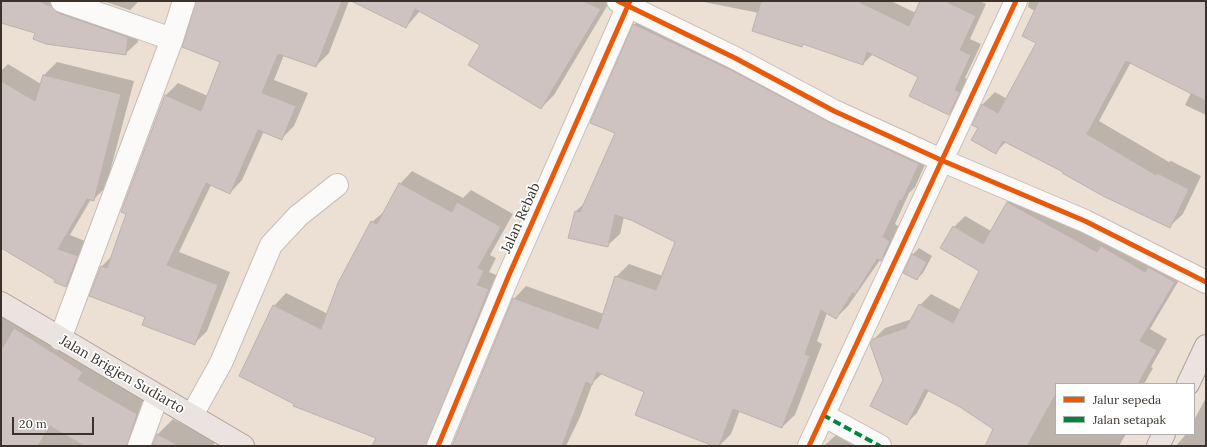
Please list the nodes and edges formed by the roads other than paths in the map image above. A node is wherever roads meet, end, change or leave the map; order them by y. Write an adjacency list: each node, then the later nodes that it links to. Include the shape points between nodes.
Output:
1 (62, 1): 5 (street)
2 (184, 1): 5 (street)
3 (1016, 1): 6 (street)
4 (625, 2): 6 (street, via 834,111); 19 (street, Jalan Rebab)
5 (172, 39): 10 (street)
6 (941, 160): 8 (street, via 1085,221); 15 (street)
7 (337, 185): 14 (street, via 298,216 271,245 221,363)
8 (1206, 282)
9 (2, 307): 10 (main road, Jalan Brigjen Sudiarto)
10 (60, 339): 13 (main road, Jalan Brigjen Sudiarto)
11 (1206, 346): 12 (main road)
12 (1188, 383)
13 (157, 396): 14 (main road, Jalan Brigjen Sudiarto); 17 (street)
14 (192, 415): 18 (main road, Jalan Brigjen Sudiarto)
15 (823, 415): 20 (street); 21 (street)
16 (1164, 435): 22 (main road)
17 (140, 446)
18 (243, 446)
19 (438, 446)
20 (809, 446)
21 (880, 446)
22 (1158, 446)

